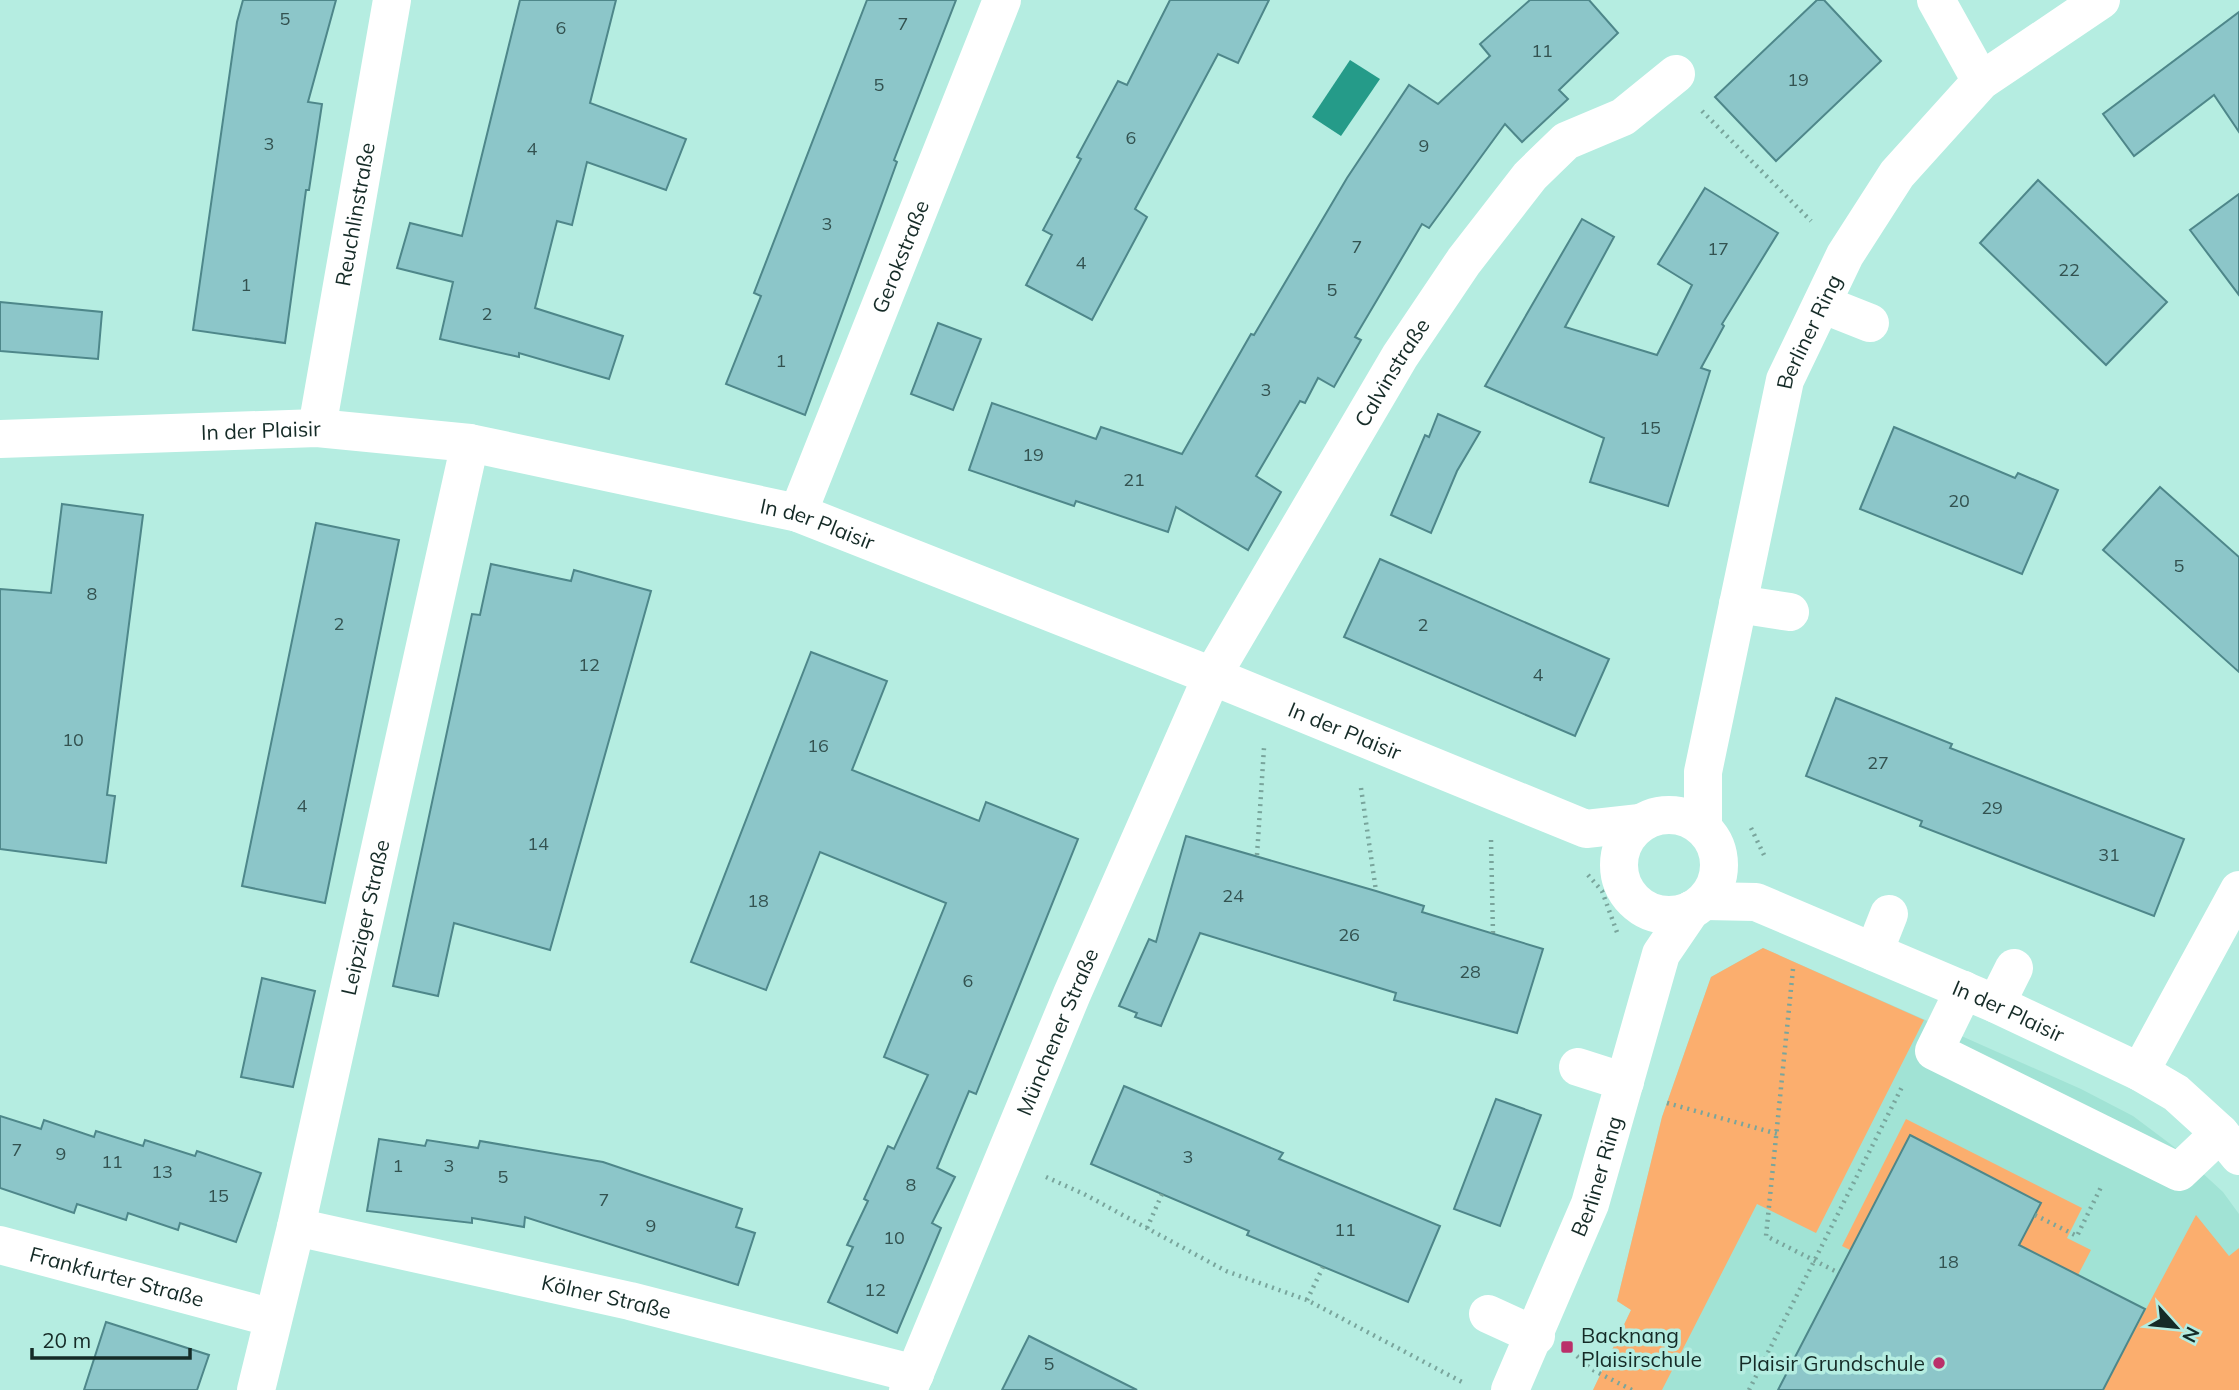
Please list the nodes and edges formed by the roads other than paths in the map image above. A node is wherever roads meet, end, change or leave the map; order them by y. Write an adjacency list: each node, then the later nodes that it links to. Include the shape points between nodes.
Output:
1 (392, 0): 9 (street, Reuchlinstraße)
2 (1002, 0): 12 (street, Gerokstraße)
3 (1936, 0): 6 (street)
4 (2101, 0): 6 (street, Berliner Ring)
5 (1676, 74): 15 (street, Calvinstraße, via 1623,117 1566,141 1530,176 1464,261 1400,356 1296,565)
6 (1981, 81): 7 (street, Berliner Ring, via 1897,174 1845,255)
7 (1822, 304): 8 (street); 13 (street, Berliner Ring, via 1785,380)
8 (1870, 323)
9 (317, 428): 10 (street, In der Plaisir); 11 (street, In der Plaisir)
10 (0, 439)
11 (470, 443): 12 (street, In der Plaisir); 31 (street, Leipziger Straße)
12 (798, 513): 15 (street, In der Plaisir)
13 (1738, 604): 14 (street); 16 (street, Berliner Ring, via 1703,772)
14 (1790, 612)
15 (1212, 676): 17 (street, In der Plaisir); 36 (street, Münchener Straße)
16 (1671, 821): 17 (street, In der Plaisir); 18 (street, via 1628,835); 20 (street, via 1713,840 1719,855)
17 (1586, 829): 18 (street, In der Plaisir)
18 (1618, 867): 21 (street, via 1622,883)
19 (2236, 875): 28 (street)
20 (1705, 894): 21 (street, via 1675,915); 23 (street, In der Plaisir, via 1756,902); 24 (street, Berliner Ring)
21 (1643, 908): 24 (street)
22 (1889, 914): 23 (street)
23 (1874, 952): 26 (street, In der Plaisir)
24 (1661, 954): 29 (street, Berliner Ring)
25 (2014, 968): 26 (street)
26 (1980, 997): 28 (street, In der Plaisir); 30 (street, via 1934,1051 2179,1172)
27 (1578, 1067): 29 (street)
28 (2140, 1072): 30 (street, In der Plaisir, via 2176,1093)
29 (1625, 1083): 35 (street, Berliner Ring, via 1590,1204)
30 (2229, 1144)
31 (296, 1227): 34 (street, Leipziger Straße); 36 (street, Kölner Straße, via 630,1301)
32 (0, 1245): 34 (street, Frankfurter Straße, via 64,1275)
33 (1488, 1314): 35 (street)
34 (273, 1318): 37 (street, Leipziger Straße)
35 (1536, 1336): 38 (street, Berliner Ring)
36 (911, 1382)
37 (256, 1390)
38 (1510, 1390)

